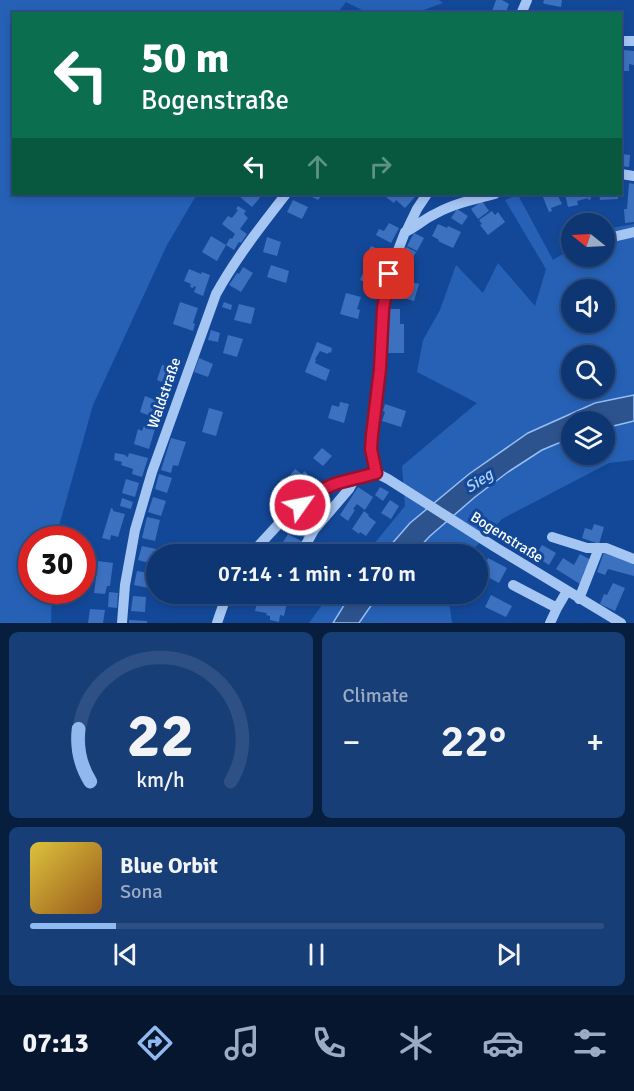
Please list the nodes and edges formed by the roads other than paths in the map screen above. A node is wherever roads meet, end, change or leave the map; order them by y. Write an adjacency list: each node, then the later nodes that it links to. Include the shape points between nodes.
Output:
1 (285, 195): 19 (street, Waldstraße, via 216,294 135,530)
2 (426, 195): 4 (street)
3 (492, 195): 4 (street, via 433,214)
4 (405, 232): 7 (street, via 389,274 383,309 371,449)
5 (634, 232): 6 (street)
6 (615, 236)
7 (376, 473): 8 (street); 15 (street, Bogenstraße)
8 (354, 480): 10 (street, via 315,493); 11 (street)
9 (552, 537): 12 (street, Bogenstraße)
10 (260, 544)
11 (306, 544)
12 (599, 548): 13 (street, Bogenstraße); 16 (street)
13 (634, 559)
14 (513, 585): 18 (street)
15 (567, 591): 16 (street, Bogenstraße); 18 (street)
16 (579, 599): 22 (street, Bogenstraße)
17 (224, 604): 20 (street)
18 (557, 608): 21 (street)
19 (122, 623)
20 (217, 623)
21 (550, 623)
22 (621, 623)

